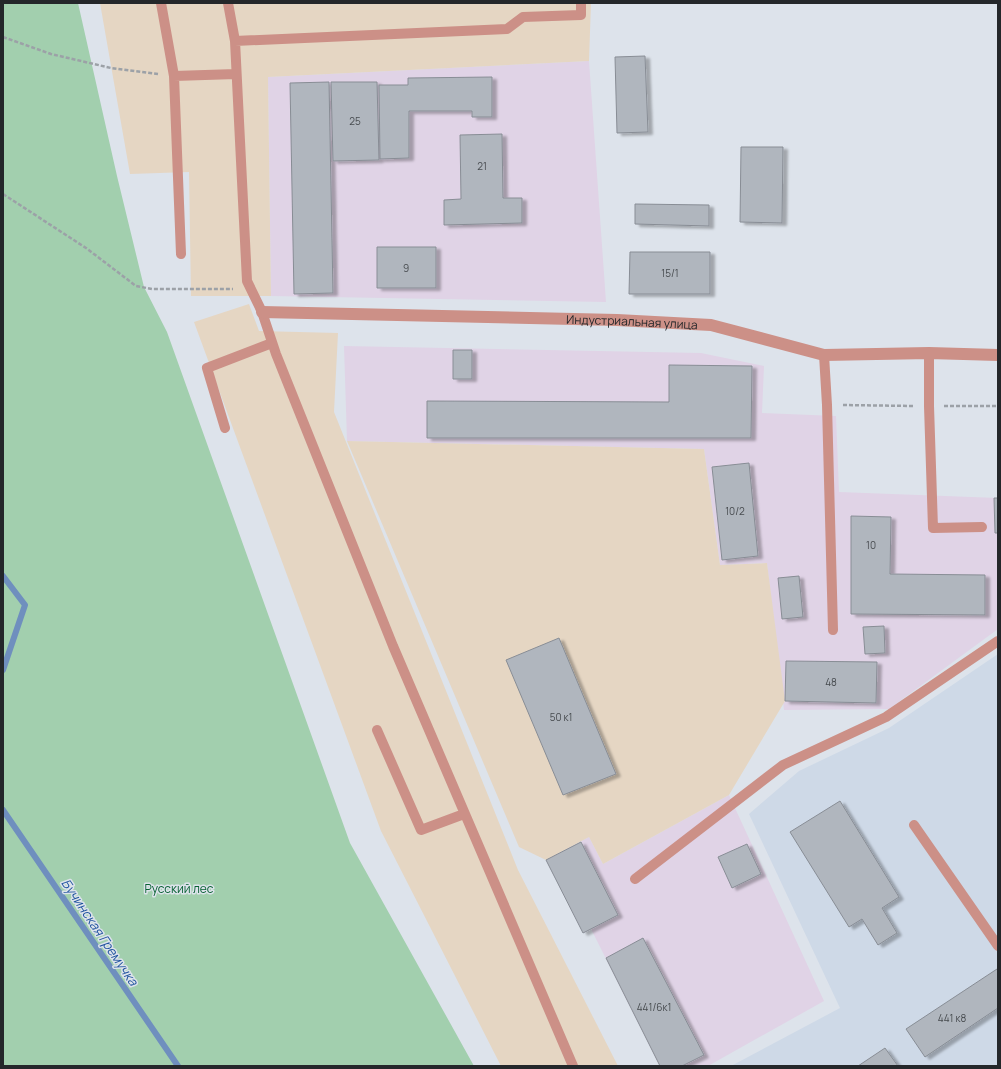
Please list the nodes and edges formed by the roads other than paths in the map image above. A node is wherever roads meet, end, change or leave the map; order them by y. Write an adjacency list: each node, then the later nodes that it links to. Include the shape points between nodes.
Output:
1 (161, 3): 6 (lane)
2 (228, 3): 4 (lane)
3 (581, 3): 4 (lane, via 581,15 523,17 507,29)
4 (235, 41): 5 (lane)
5 (236, 74): 6 (lane); 8 (lane, via 247,281)
6 (174, 76): 7 (lane)
7 (181, 254)
8 (262, 312): 9 (lane); 11 (street, Индустриальная улица, via 617,320 711,325)
9 (272, 343): 13 (lane, via 207,368); 18 (lane, via 393,646)
10 (929, 353): 11 (street, Индустриальная улица); 12 (street, Индустриальная улица); 14 (lane, via 928,406 933,528)
11 (824, 355): 15 (lane)
12 (998, 356)
13 (225, 428)
14 (982, 527)
15 (833, 630)
16 (998, 641): 20 (lane, via 886,717 783,765)
17 (377, 730): 18 (lane, via 420,830)
18 (464, 814): 22 (lane)
19 (914, 825): 21 (lane)
20 (635, 879)
21 (998, 946)
22 (573, 1066)

